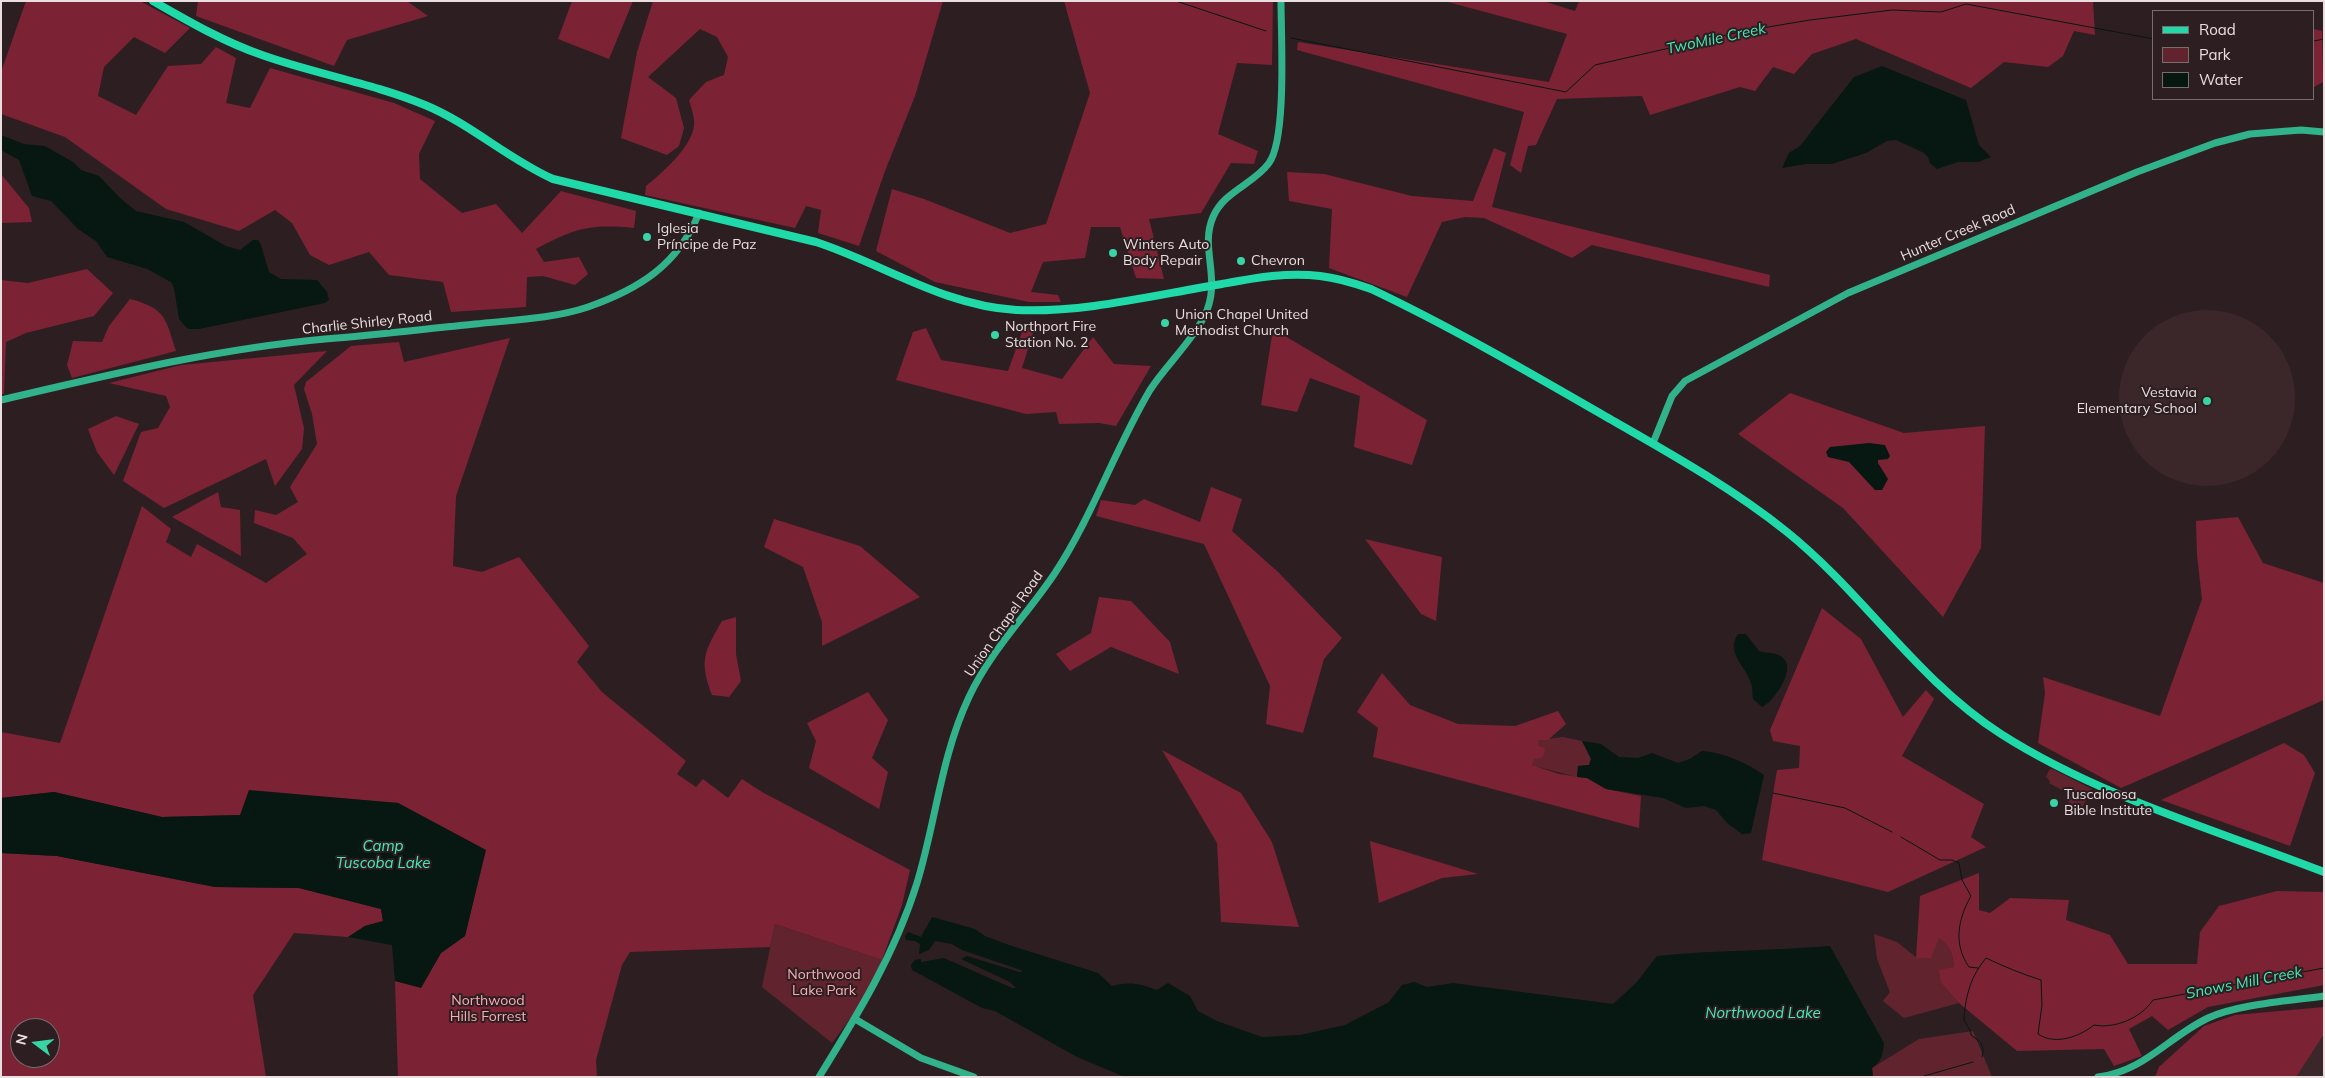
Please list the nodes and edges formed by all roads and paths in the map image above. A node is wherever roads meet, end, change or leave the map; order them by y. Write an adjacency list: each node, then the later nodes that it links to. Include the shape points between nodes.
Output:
1 (153, 1): 4 (main road, via 261,55 425,105 520,163 553,179)
2 (1281, 1): 5 (street, via 1278,140 1270,162 1228,197 1212,220 1208,239)
3 (2324, 132): 7 (street, Hunter Creek Road, via 2268,132 2215,143 2112,182 1848,293 1685,381 1672,396)
4 (699, 213): 5 (main road, via 845,251 950,298 979,306 1015,310 1075,308); 6 (street, Charlie Shirley Road, via 679,250 662,268 620,294 572,312 323,339 188,358)
5 (1213, 285): 7 (main road, via 1272,275 1302,275 1337,279 1371,289 1543,380); 10 (street, Union Chapel Road, via 1206,314 1152,388 1123,438 1070,548 995,653 970,694 947,756 907,914 882,971)
6 (1, 400)
7 (1653, 443): 8 (main road, via 1743,500 1800,544 1846,586 1930,678 2002,734 2048,761 2113,792)
8 (2324, 872)
9 (2324, 996): 13 (street, via 2214,1016 2181,1034 2142,1063)
10 (855, 1019): 11 (street, Union Chapel Road); 12 (street, via 921,1058)
11 (819, 1077)
12 (974, 1077)
13 (2098, 1077)

